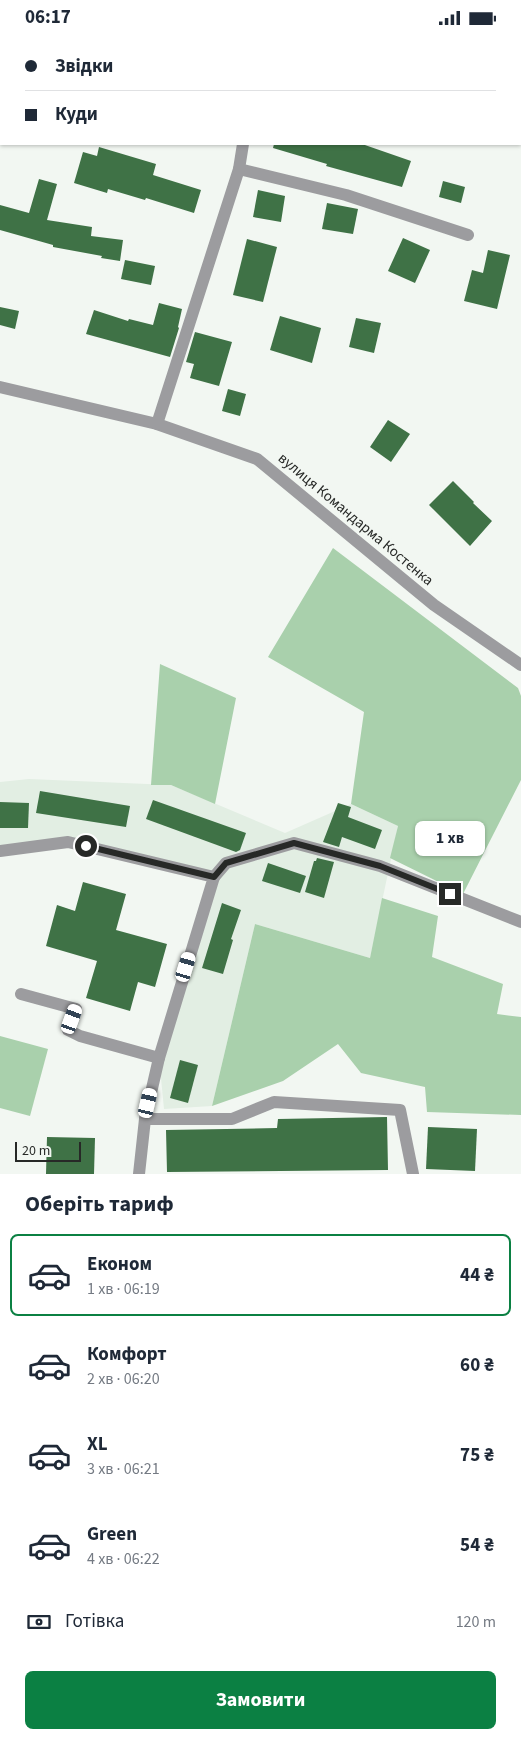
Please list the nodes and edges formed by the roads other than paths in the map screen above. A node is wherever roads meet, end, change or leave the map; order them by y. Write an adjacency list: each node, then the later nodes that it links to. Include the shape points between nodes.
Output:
1 (243, 145): 2 (street)
2 (239, 169): 3 (street, via 346,195); 5 (street)
3 (468, 235)
4 (0, 387): 5 (street, вулиця Командарма Костенка)
5 (157, 424): 6 (street, вулиця Командарма Костенка, via 257,459 434,605)
6 (521, 665)
7 (0, 851): 8 (street, via 68,842)
8 (214, 877): 9 (street, via 226,863 294,843 380,866); 11 (street)
9 (521, 922)
10 (21, 994): 11 (street, via 76,1009 68,1030 80,1036)
11 (159, 1058): 12 (street)
12 (145, 1119): 13 (street); 14 (street, via 232,1119 274,1102 400,1110)
13 (139, 1174)
14 (413, 1174)

